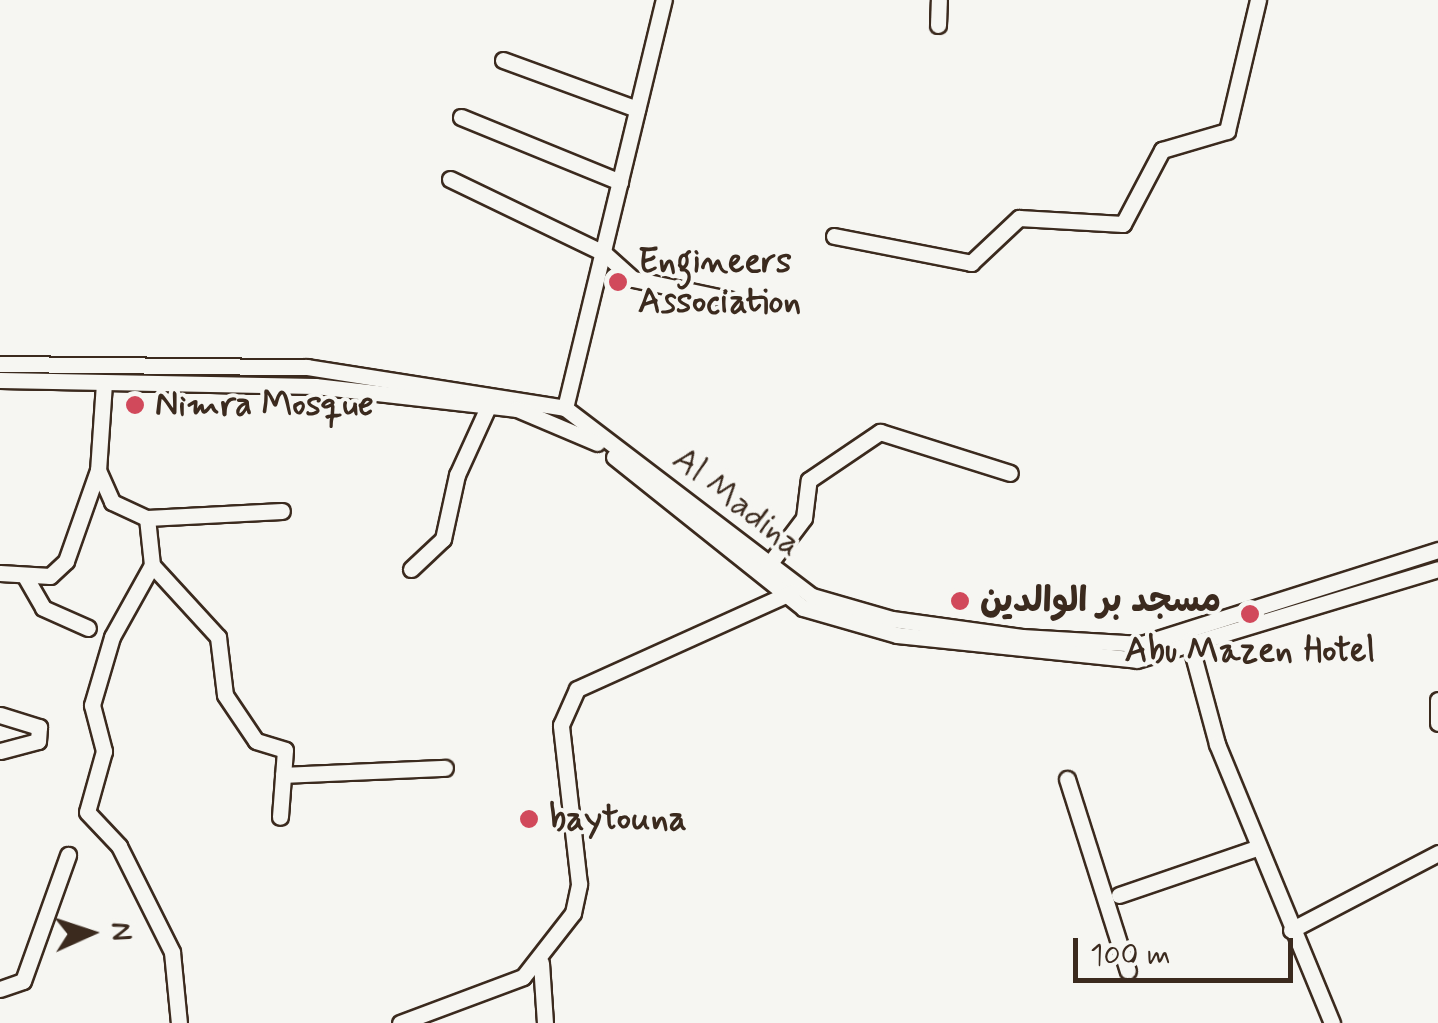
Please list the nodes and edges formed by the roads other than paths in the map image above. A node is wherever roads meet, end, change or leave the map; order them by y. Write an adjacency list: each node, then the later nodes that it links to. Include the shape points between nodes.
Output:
1 (664, 0): 6 (street)
2 (939, 0): 4 (street)
3 (1258, 0): 10 (street, via 1227,131 1162,150 1122,224 1020,218 970,263)
4 (938, 25)
5 (504, 60): 6 (street)
6 (638, 110): 9 (street)
7 (461, 117): 9 (street)
8 (450, 179): 11 (street)
9 (620, 182): 11 (street)
10 (834, 236)
11 (604, 253): 12 (street, via 633,279); 17 (street)
12 (728, 299)
13 (0, 364): 17 (street, Al Madina, via 307,367)
14 (0, 380): 15 (street, Al Madina)
15 (104, 382): 16 (street, Al Madina, via 315,386); 18 (street)
16 (488, 407): 26 (street, via 443,539); 29 (street, Al Madina, via 563,421)
17 (565, 408): 24 (street, Al Madina)
18 (98, 470): 21 (street, via 112,502); 28 (street, via 66,561 50,576)
19 (1010, 473): 24 (street, via 880,432 809,480 804,518)
20 (282, 511): 21 (street)
21 (147, 518): 23 (street)
22 (1438, 550): 31 (street, Al Madina)
23 (152, 565): 38 (street, via 218,637 225,696 256,741 286,750); 49 (street, via 112,637 92,705 104,751 87,812 119,846 172,952)
24 (767, 567): 29 (street, Al Madina)
25 (1438, 568): 32 (street, Al Madina)
26 (412, 569)
27 (0, 573): 28 (street)
28 (26, 578): 30 (street, via 43,608)
29 (792, 592): 31 (street, Al Madina, via 892,620 1073,643 1142,644); 32 (street, Al Madina, via 896,635 1084,660); 46 (street, via 577,689 561,724 579,884)
30 (88, 628)
31 (1186, 632): 32 (street)
32 (1191, 649): 41 (street)
33 (1438, 700): 35 (street)
34 (0, 715): 36 (street, via 39,727 38,741)
35 (1438, 723)
36 (0, 751)
37 (445, 768): 38 (street)
38 (283, 775): 40 (street)
39 (1066, 779): 47 (street)
40 (280, 817)
41 (1259, 848): 44 (street); 45 (street)
42 (1438, 852): 45 (street)
43 (68, 856): 48 (street, via 24,981)
44 (1119, 895)
45 (1292, 930): 52 (street)
46 (541, 964): 50 (street); 51 (street)
47 (1128, 971)
48 (0, 989)
49 (179, 1023)
50 (400, 1023)
51 (545, 1023)
52 (1332, 1023)

